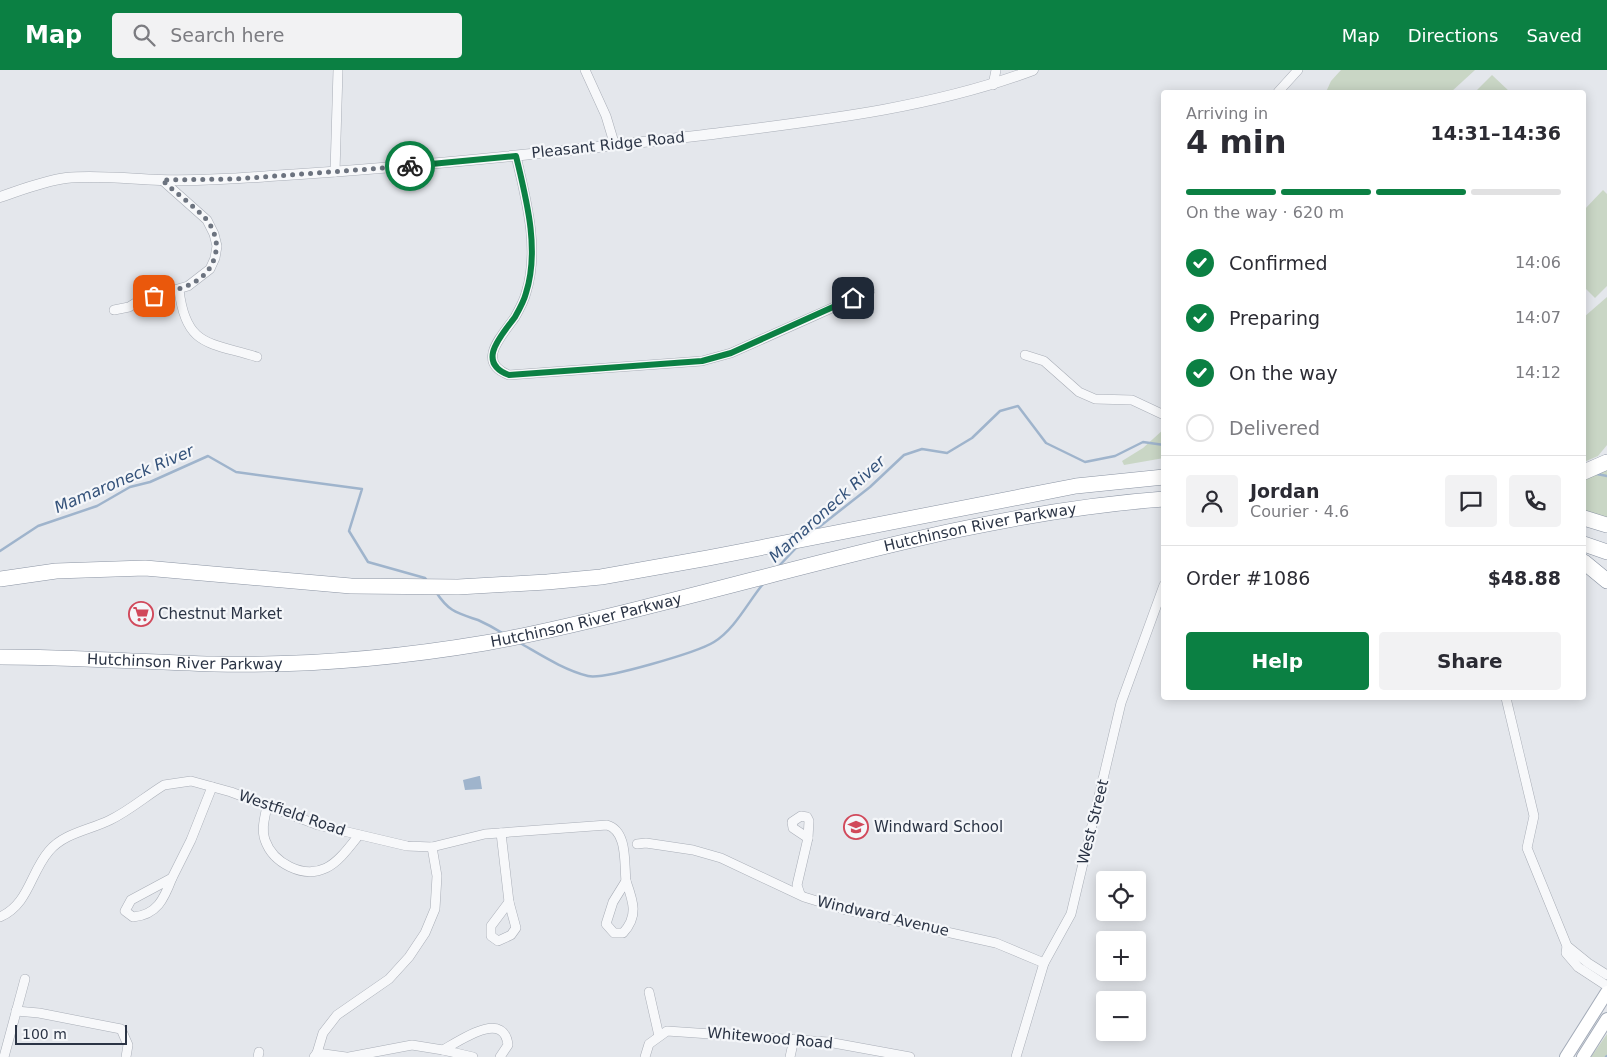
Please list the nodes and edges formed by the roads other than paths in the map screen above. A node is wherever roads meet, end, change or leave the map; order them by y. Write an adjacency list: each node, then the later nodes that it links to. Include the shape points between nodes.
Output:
1 (338, 70): 10 (street)
2 (585, 70): 8 (street, via 606,116)
3 (996, 70): 6 (street)
4 (1033, 70): 6 (street, Pleasant Ridge Road)
5 (1298, 70): 7 (street)
6 (993, 85): 8 (street, Pleasant Ridge Road, via 936,100 796,124)
7 (1280, 90)
8 (615, 146): 9 (street, Pleasant Ridge Road)
9 (516, 156): 10 (street, Pleasant Ridge Road); 14 (street, via 531,230 529,271 522,303 493,352 498,371 509,375 702,361 731,353)
10 (335, 172): 11 (street, Pleasant Ridge Road)
11 (162, 180): 12 (street, Pleasant Ridge Road, via 65,178); 13 (street, via 207,220 217,246 210,269 200,279)
12 (0, 197)
13 (179, 290): 15 (street); 17 (street, via 181,310 190,330 206,340)
14 (870, 291)
15 (114, 310)
16 (1025, 355): 18 (street, via 1044,361 1079,392 1095,399 1132,400)
17 (257, 357)
18 (1161, 414)
19 (1607, 462): 20 (highway)
20 (1586, 471)
21 (1161, 477): 28 (highway, Hutchinson River Parkway, via 1076,486 600,577 528,584 351,586 145,568 56,571)
22 (1161, 499): 31 (highway, Hutchinson River Parkway, via 1073,508 994,522 485,643 318,662 214,664)
23 (1586, 519): 24 (highway)
24 (1607, 524)
25 (1586, 545): 26 (highway)
26 (1607, 552)
27 (1586, 564): 29 (highway)
28 (0, 579)
29 (1607, 580)
30 (1161, 593): 46 (street, West Street, via 1122,703 1071,914)
31 (0, 657)
32 (1506, 700): 45 (street, via 1534,816 1527,848)
33 (212, 787): 34 (street, Westfield Road); 40 (street); 44 (street, Westfield Road, via 191,782 164,785 109,821 63,840 48,852 21,902)
34 (267, 806): 36 (street, Westfield Road, via 318,825); 36 (street, via 264,839 271,852 298,870 311,872 326,868)
35 (501, 833): 39 (street, Westfield Road); 41 (street, Westfield Road, via 607,825 619,833); 43 (street)
36 (359, 835): 39 (street, Westfield Road, via 407,846)
37 (808, 838): 42 (street, via 797,885)
38 (637, 844): 42 (street, Windward Avenue, via 693,850 721,858)
39 (432, 847): 58 (street, via 436,876 434,909 425,933 389,979 337,1015 323,1033)
40 (172, 878): 40 (street, via 131,900 125,911 133,917 152,911 164,899)
41 (626, 881): 41 (street, via 634,914 630,926 623,933 614,933 606,924 607,915)
42 (800, 894): 46 (street, Windward Avenue, via 843,909 996,943)
43 (509, 902)
44 (0, 917)
45 (1567, 946): 47 (street); 49 (street, via 1566,953 1578,967)
46 (1044, 963): 67 (street, West Street)
47 (1607, 975)
48 (25, 979): 52 (street)
49 (1607, 986)
50 (649, 992): 54 (street)
51 (1607, 992): 68 (main road)
52 (16, 1011): 56 (street); 60 (street, via 121,1029 128,1045)
53 (1607, 1019): 69 (main road)
54 (659, 1036): 55 (street, Whitewood Road, via 667,1031); 64 (street, via 649,1044)
55 (794, 1039): 59 (street, Whitewood Road, via 828,1042); 65 (street)
56 (3, 1050)
57 (443, 1050): 61 (street, via 412,1045); 62 (street); 63 (street, via 484,1029 496,1028 503,1030 508,1038 508,1045)
58 (317, 1056): 61 (street)
59 (898, 1056): 66 (street, Whitewood Road)
60 (126, 1057)
61 (348, 1057)
62 (473, 1057)
63 (500, 1057)
64 (644, 1057)
65 (790, 1057)
66 (910, 1057)
67 (1016, 1057)
68 (1566, 1057)
69 (1583, 1057)

